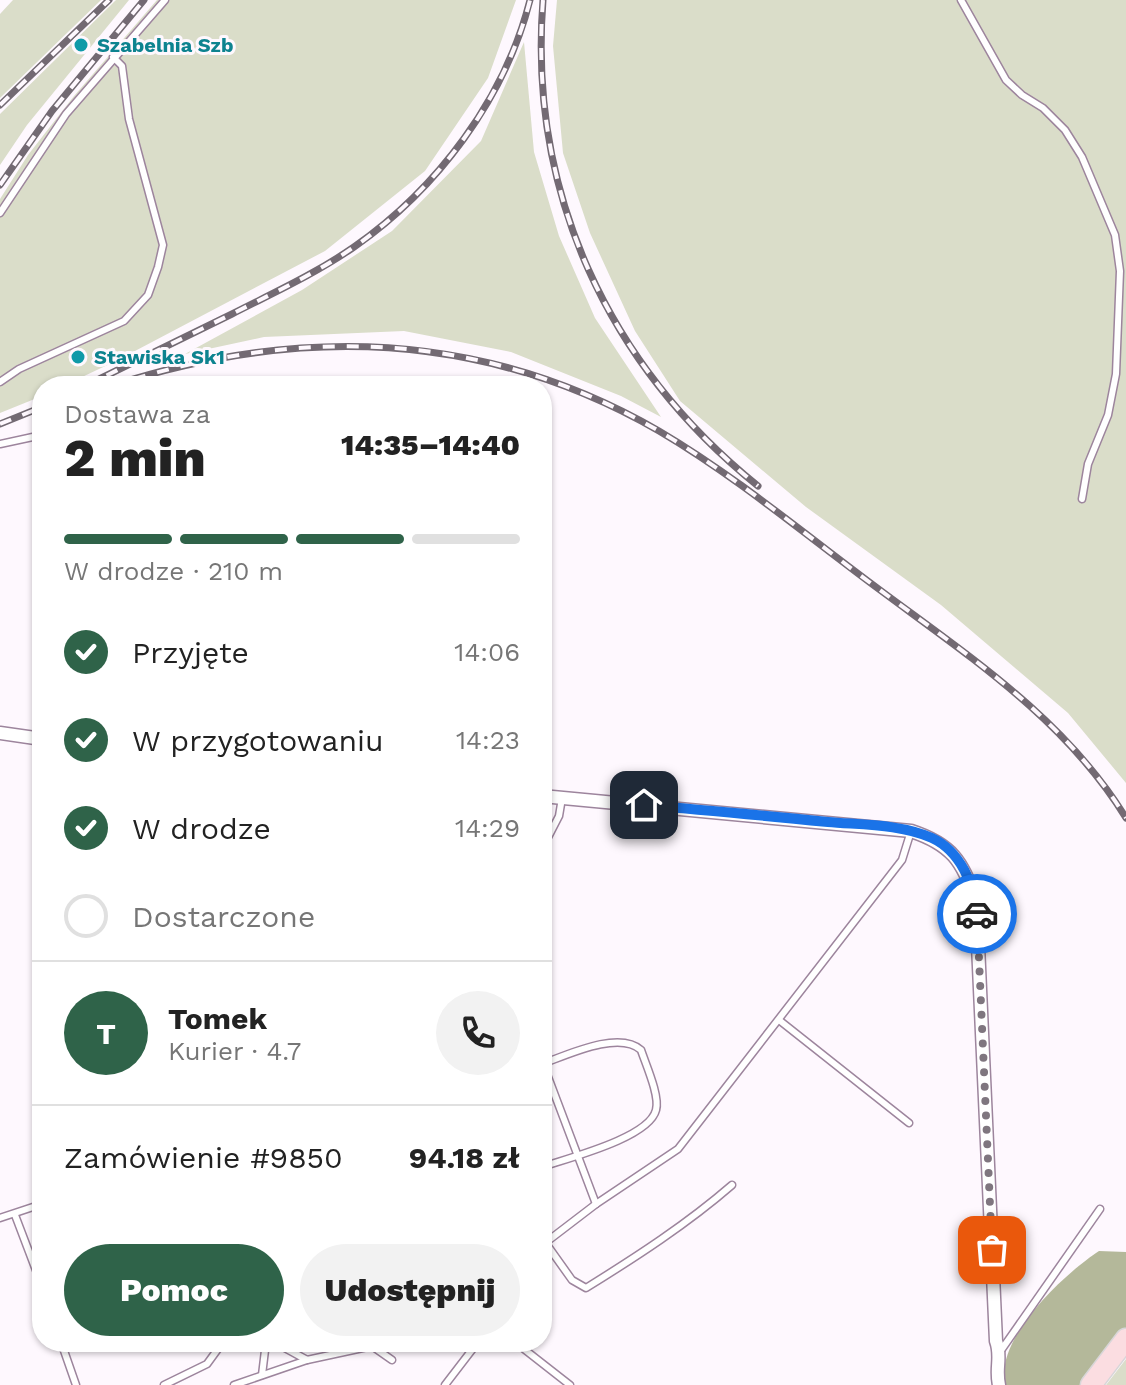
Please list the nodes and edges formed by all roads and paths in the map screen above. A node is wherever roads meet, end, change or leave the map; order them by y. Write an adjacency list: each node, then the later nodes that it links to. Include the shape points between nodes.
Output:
1 (165, 0): 3 (lane)
2 (961, 0): 8 (lane, via 1006,80 1065,130 1115,235 1120,271 1116,374)
3 (113, 57): 4 (lane, via 57,126); 5 (lane, via 122,66 129,119 163,245 158,267 148,295 124,321)
4 (0, 213)
5 (0, 382)
6 (32, 437): 7 (lane)
7 (0, 444)
8 (1082, 499)
9 (0, 733): 10 (street)
10 (32, 738)
11 (552, 797): 12 (street)
12 (562, 798): 13 (lane); 14 (street)
13 (552, 830)
14 (911, 831): 15 (lane, via 902,860); 39 (street, via 952,852 976,901)
15 (779, 1020): 18 (lane); 22 (lane, via 678,1149)
16 (552, 1060): 19 (lane, via 627,1041 641,1050 657,1101 651,1120 625,1137)
17 (552, 1090): 19 (lane)
18 (909, 1123)
19 (576, 1155): 20 (lane); 22 (lane)
20 (552, 1163)
21 (732, 1185): 28 (lane, via 586,1288 572,1280)
22 (596, 1204): 27 (lane)
23 (32, 1208): 25 (lane)
24 (1100, 1209): 39 (lane)
25 (15, 1215): 26 (lane); 29 (lane)
26 (0, 1218)
27 (552, 1238)
28 (552, 1254)
29 (32, 1260)
30 (1126, 1339): 49 (main road)
31 (64, 1352): 43 (lane)
32 (216, 1352): 44 (lane, via 207,1364)
33 (265, 1352): 42 (lane)
34 (292, 1352): 40 (lane)
35 (340, 1352): 40 (lane)
36 (382, 1352): 41 (lane)
37 (470, 1352): 46 (lane)
38 (528, 1352): 47 (lane)
39 (1000, 1353): 48 (street)
40 (307, 1360): 42 (lane)
41 (392, 1360)
42 (262, 1375): 45 (lane)
43 (76, 1385)
44 (164, 1385)
45 (234, 1385)
46 (445, 1385)
47 (570, 1385)
48 (999, 1385)
49 (1091, 1385)

